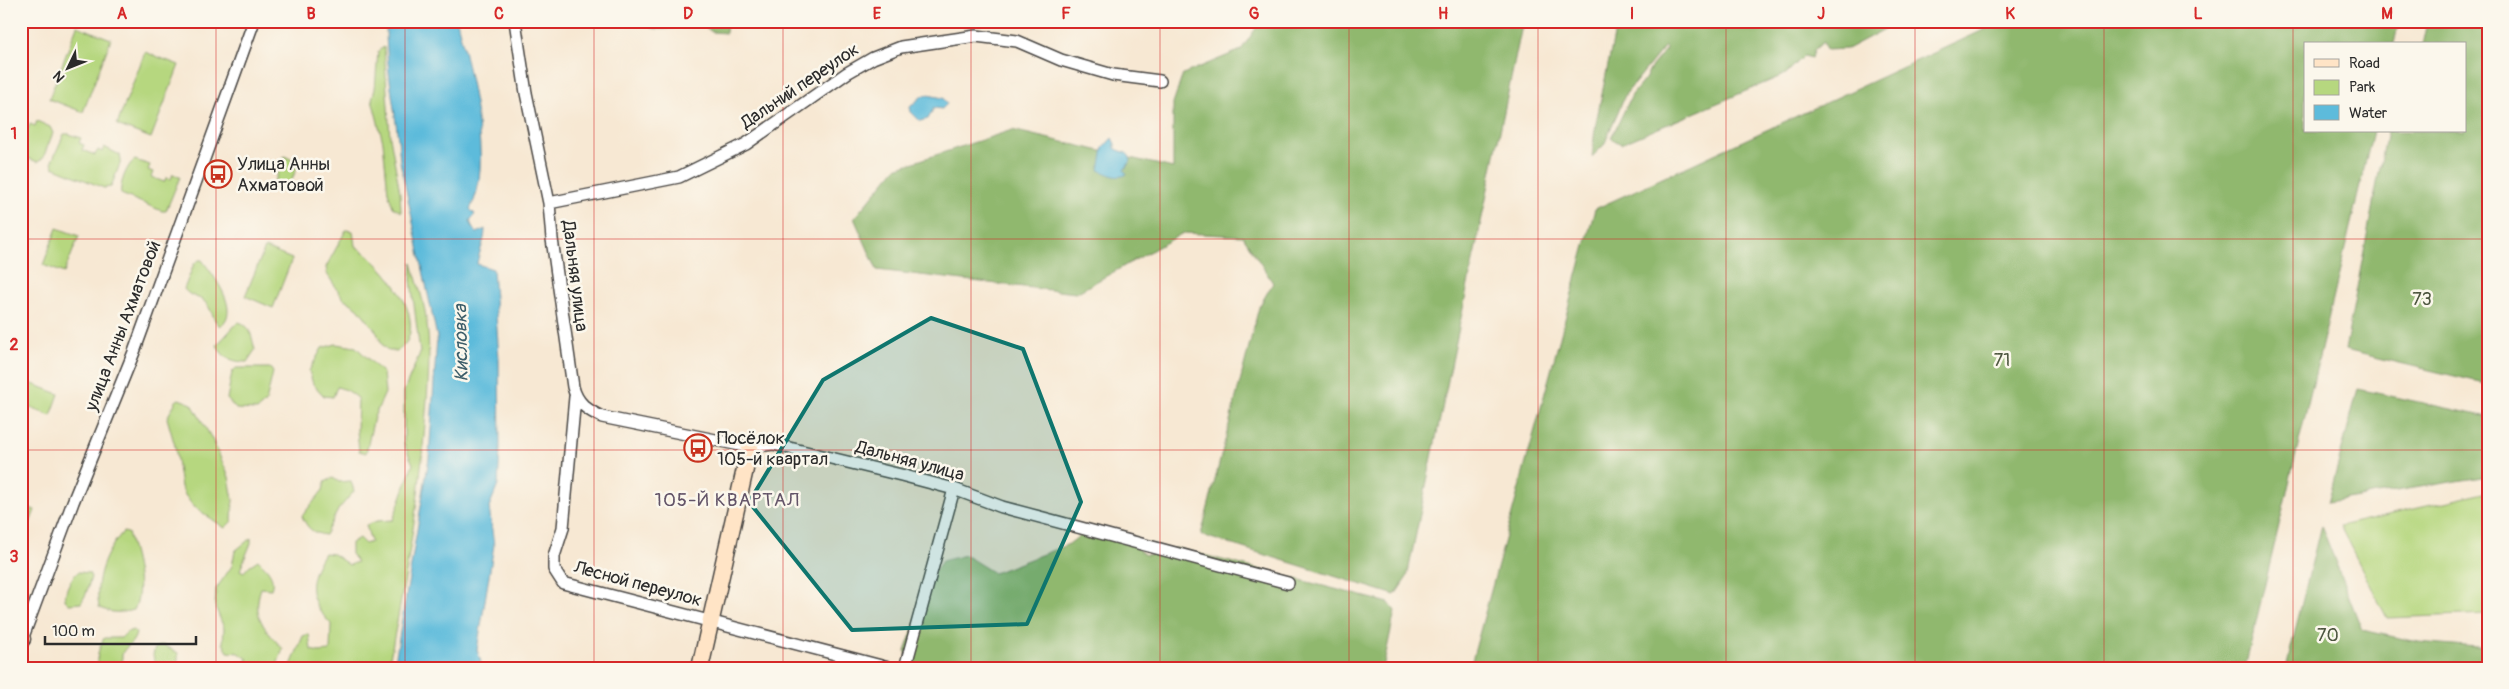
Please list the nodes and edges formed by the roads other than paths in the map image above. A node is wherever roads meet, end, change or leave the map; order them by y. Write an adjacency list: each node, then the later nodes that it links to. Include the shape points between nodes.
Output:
1 (254, 21): 10 (street, улица Анны Ахматовой, via 134,352)
2 (516, 21): 4 (street, Дальняя улица, via 526,93)
3 (1160, 81): 4 (street, Дальний переулок, via 1113,75 1060,60 1017,41 976,36 900,47 847,73 746,144 679,177)
4 (549, 203): 5 (street, Дальняя улица)
5 (575, 397): 6 (street, Дальняя улица, via 581,405 602,417); 9 (street, Лесной переулок, via 563,528 554,556 558,578 563,583)
6 (750, 447): 7 (street, Дальняя улица, via 773,444); 9 (street)
7 (954, 489): 8 (street, Дальняя улица, via 1002,507); 13 (street)
8 (1288, 582)
9 (710, 622): 11 (street); 12 (street, Лесной переулок)
10 (21, 640)
11 (700, 668)
12 (889, 668)
13 (905, 668)

